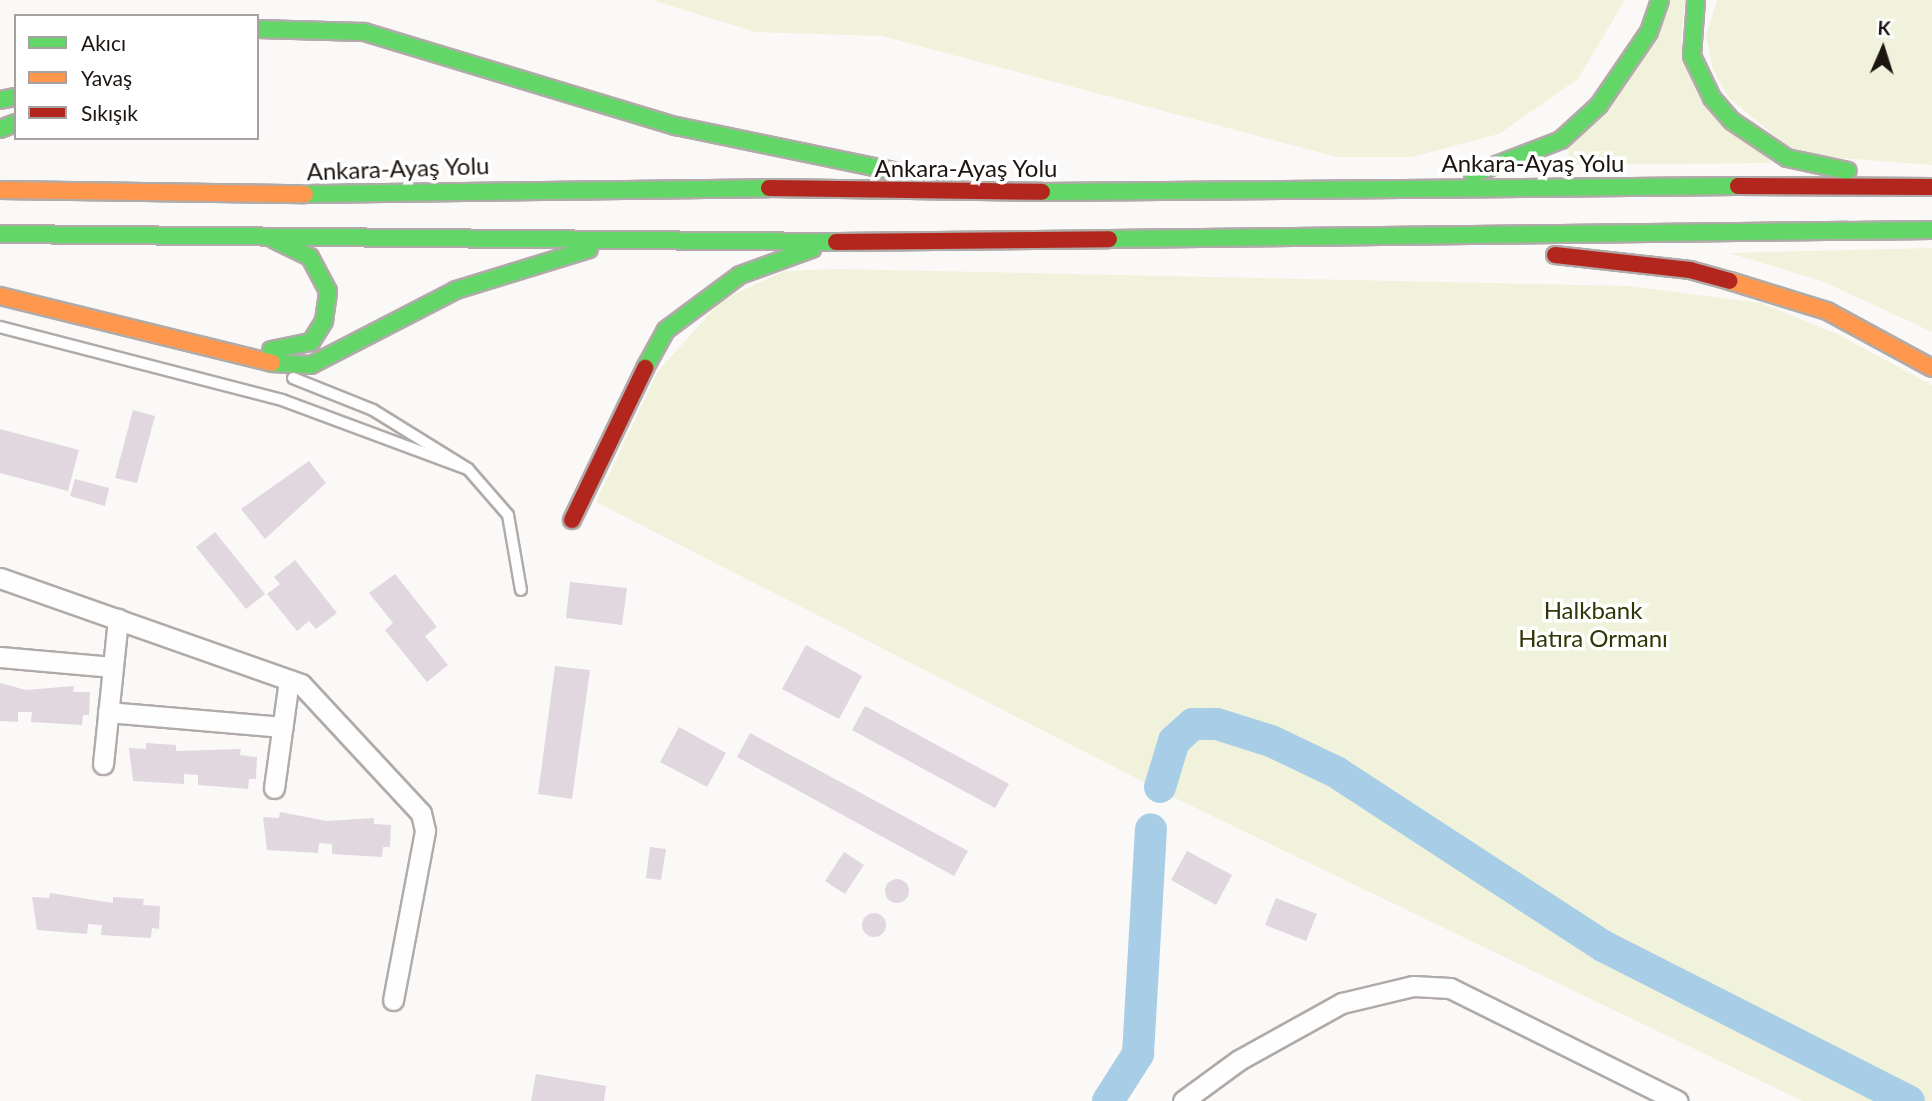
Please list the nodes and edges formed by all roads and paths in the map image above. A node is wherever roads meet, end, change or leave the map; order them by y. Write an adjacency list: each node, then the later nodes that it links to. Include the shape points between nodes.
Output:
1 (1660, 0): 5 (highway, via 1626,71 1561,140 1479,174)
2 (1696, 0): 4 (highway, via 1691,44 1700,83 1760,143 1814,166)
3 (259, 29): 8 (highway, via 306,26 364,32 676,126 831,161)
4 (1932, 174)
5 (1383, 185): 6 (highway, Ankara-Ayaş Yolu); 8 (highway, Ankara-Ayaş Yolu)
6 (1932, 187)
7 (0, 190): 8 (highway, Ankara-Ayaş Yolu, via 616,186)
8 (1023, 192)
9 (1932, 230): 13 (highway)
10 (0, 234): 11 (highway)
11 (266, 236): 12 (highway); 15 (highway, via 310,257 327,282 324,321 311,342 293,350 261,349)
12 (624, 238): 14 (highway); 18 (highway, via 442,296 311,365)
13 (1328, 239): 14 (highway); 19 (highway, via 1690,270 1827,311)
14 (832, 242): 21 (highway, via 740,275 666,331 606,438)
15 (0, 283)
16 (0, 296): 18 (highway)
17 (0, 327): 20 (lane, via 282,400)
18 (247, 362): 20 (lane, via 373,410)
19 (1932, 368)
20 (468, 469): 23 (lane, via 508,515)
21 (572, 520)
22 (0, 579): 24 (street)
23 (521, 590)
24 (118, 619): 26 (street); 27 (street)
25 (0, 657): 26 (street)
26 (113, 667): 28 (street)
27 (289, 680): 29 (street); 32 (street, via 301,684 421,813 425,831)
28 (108, 712): 29 (street); 30 (street)
29 (282, 727): 31 (street)
30 (103, 764)
31 (274, 788)
32 (393, 1000)
33 (1183, 1101): 34 (street, via 1239,1060 1342,1003 1413,986 1450,988)
34 (1678, 1101)

